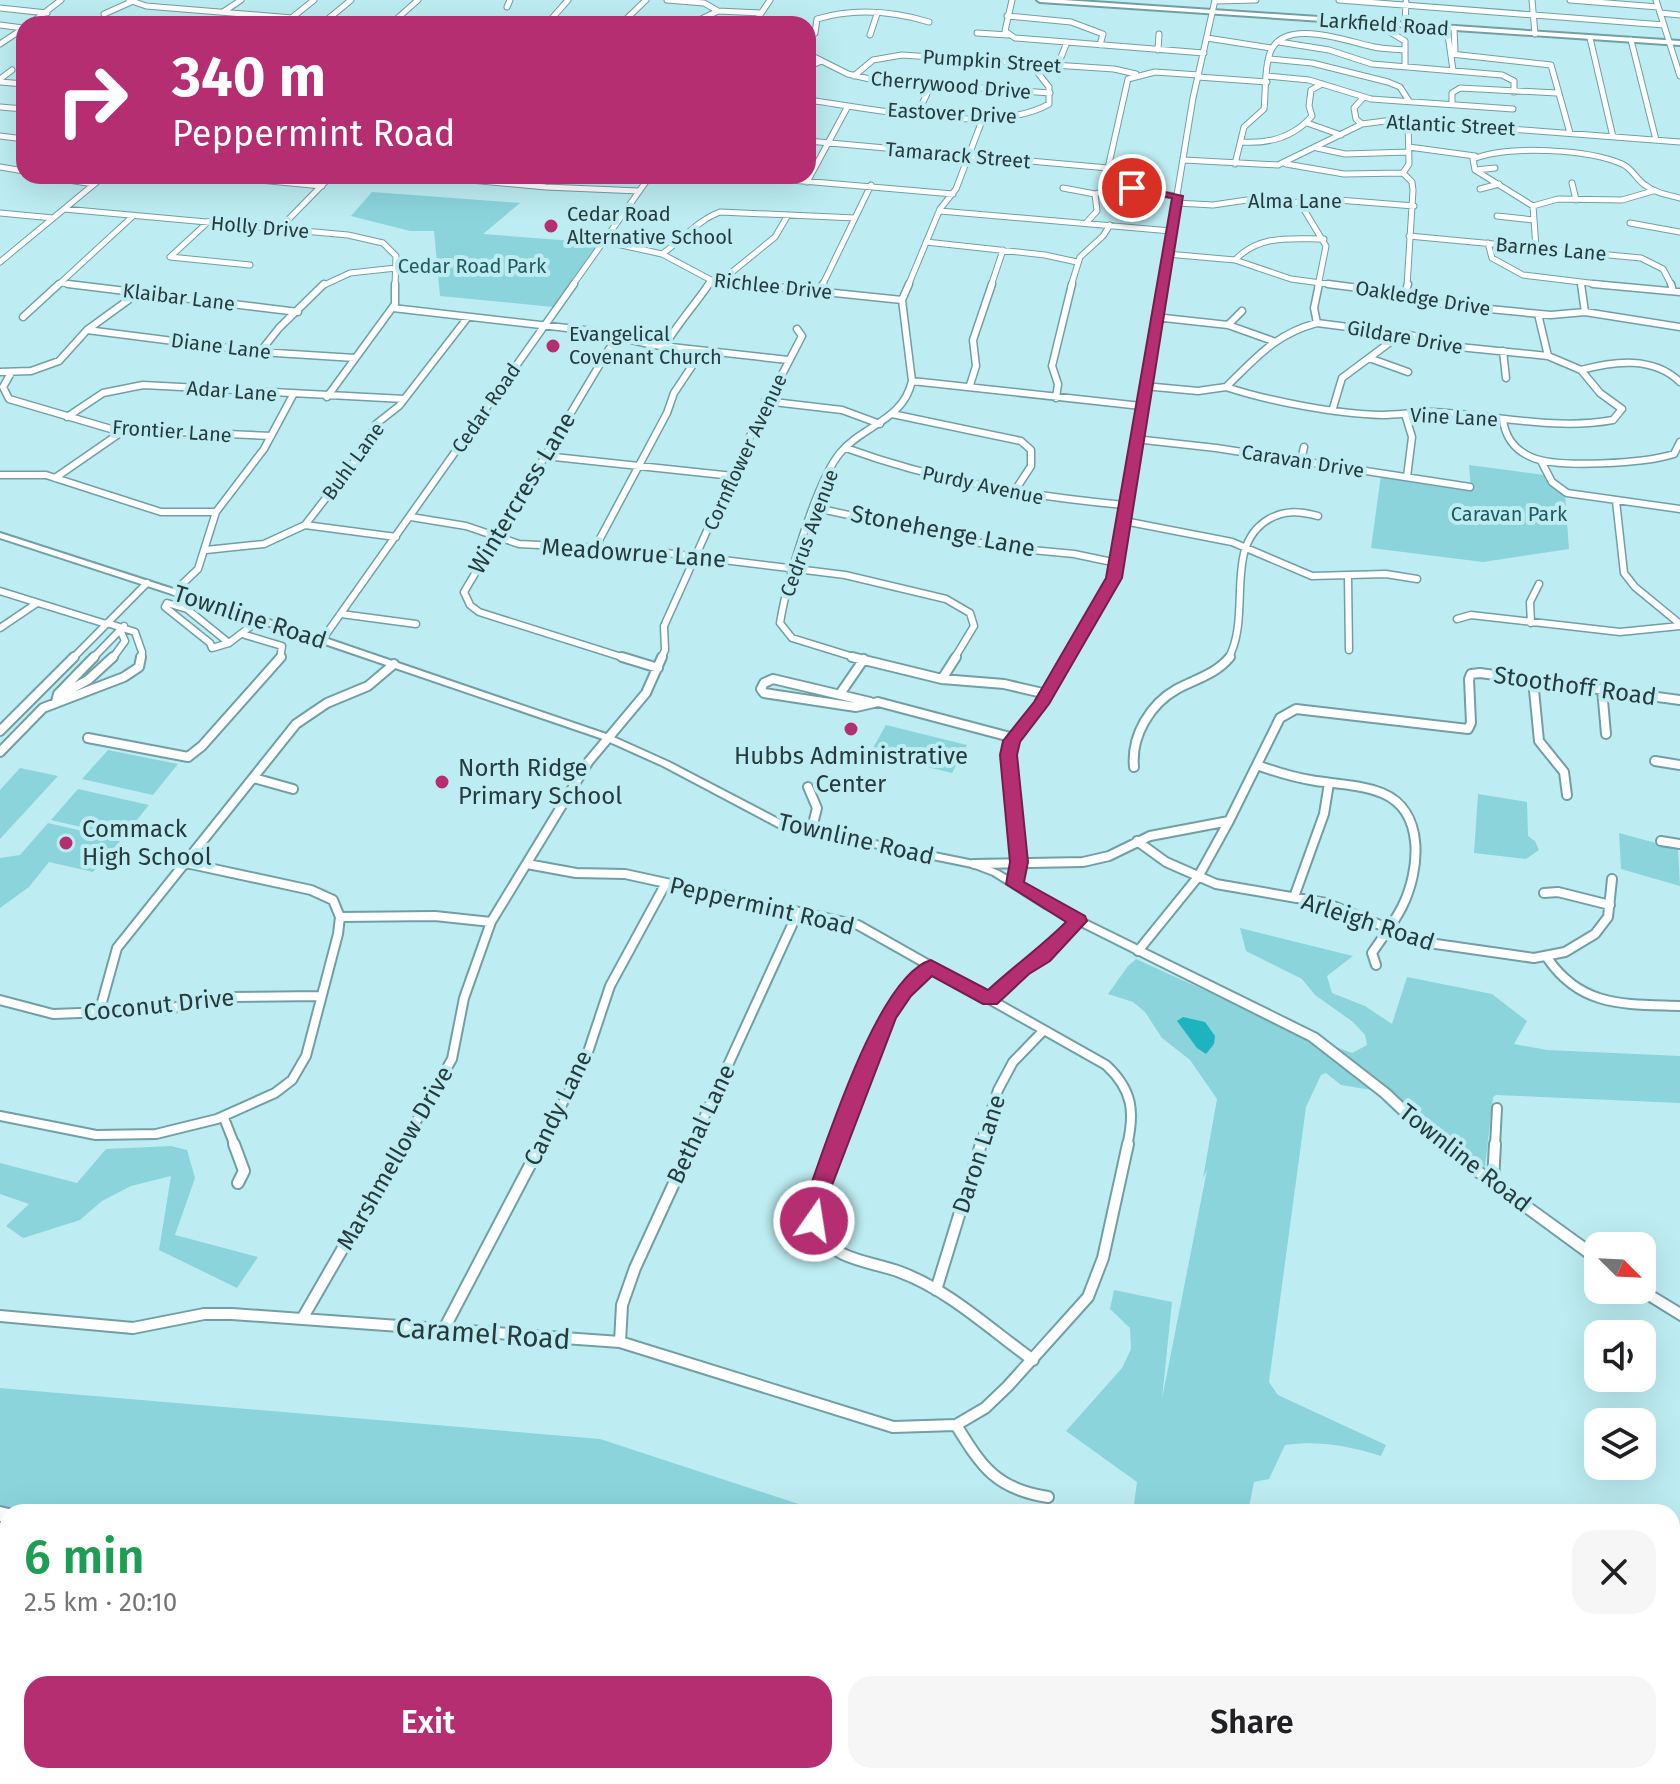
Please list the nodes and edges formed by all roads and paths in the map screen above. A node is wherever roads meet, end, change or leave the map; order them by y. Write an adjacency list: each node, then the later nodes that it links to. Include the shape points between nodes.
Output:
1 (61, 0): 31 (street)
2 (179, 0): 27 (street)
3 (241, 0): 29 (street)
4 (314, 0): 40 (street)
5 (351, 0): 41 (street)
6 (418, 0): 42 (street)
7 (510, 0): 24 (street)
8 (568, 0): 43 (street)
9 (646, 0): 44 (street)
10 (667, 0): 11 (street)
11 (676, 0): 28 (street, via 704,3)
12 (770, 0): 32 (street)
13 (1012, 0): 47 (street)
14 (1040, 0): 30 (main road, Larkfield Road)
15 (1215, 0): 16 (street); 30 (street)
16 (1256, 0)
17 (1339, 0): 22 (street)
18 (1532, 0): 36 (street)
19 (1570, 0): 25 (street)
20 (1656, 0): 25 (street)
21 (130, 1): 27 (street); 34 (street)
22 (1365, 1): 23 (street)
23 (1406, 2): 36 (street); 50 (street)
24 (507, 7)
25 (1658, 7): 33 (street)
26 (0, 8): 31 (street)
27 (168, 8): 29 (street)
28 (718, 11): 32 (street); 45 (street)
29 (223, 12): 39 (street)
30 (1213, 12): 49 (main road, Larkfield Road); 59 (street)
31 (47, 13): 38 (street)
32 (761, 13): 46 (street)
33 (1660, 13): 37 (street); 51 (street)
34 (104, 14)
35 (877, 14): 48 (street); 52 (street, via 844,12 817,19); 57 (street)
36 (1534, 15): 51 (street); 56 (street)
37 (1680, 15)
38 (42, 16)
39 (269, 16)
40 (294, 16)
41 (332, 16)
42 (401, 16)
43 (554, 16)
44 (629, 16)
45 (708, 16)
46 (759, 16)
47 (1007, 16): 58 (street); 66 (street, via 1092,28 1103,34)
48 (929, 22)
49 (1383, 24): 50 (main road, Larkfield Road); 69 (street, via 1403,38)
50 (1405, 25): 53 (main road, Larkfield Road)
51 (1664, 25): 64 (street)
52 (816, 26)
53 (1450, 28): 56 (main road, Larkfield Road); 71 (street, via 1455,51)
54 (977, 33): 58 (street)
55 (1159, 34): 68 (street)
56 (1535, 34): 60 (main road, Larkfield Road)
57 (870, 35)
58 (1008, 35): 62 (street)
59 (1207, 38): 67 (street); 70 (street)
60 (1590, 38): 61 (main road, Larkfield Road); 108 (street)
61 (1631, 40): 64 (main road, Larkfield Road); 109 (street)
62 (1067, 42): 66 (street); 79 (street)
63 (1279, 42): 67 (street); 69 (street, via 1317,34); 80 (street, via 1372,64)
64 (1670, 43): 65 (main road, Larkfield Road); 81 (street)
65 (1680, 43)
66 (1100, 45): 68 (street)
67 (1271, 48): 73 (street)
68 (1158, 50): 70 (street)
69 (1405, 50): 80 (street)
70 (1204, 53): 86 (street)
71 (1451, 54): 77 (street); 83 (street)
72 (816, 58): 75 (street, Cherrywood Drive)
73 (1269, 59): 88 (street); 97 (street, via 1312,63 1388,82 1400,87)
74 (1555, 60): 77 (street)
75 (821, 61): 76 (street); 85 (street, Cherrywood Drive)
76 (816, 63)
77 (1547, 63): 94 (street, via 1553,67)
78 (1039, 64): 79 (street, Pumpkin Street); 85 (street, Pumpkin Street, via 894,55 873,60); 93 (street, Eastover Drive, via 1038,73)
79 (1058, 65): 84 (street, Pumpkin Street)
80 (1405, 66): 83 (street)
81 (1678, 66): 87 (street)
82 (12, 70): 89 (street)
83 (1453, 70): 92 (street, via 1507,76 1514,81)
84 (1136, 74): 86 (street, Pumpkin Street); 122 (street, via 1125,84)
85 (854, 76): 91 (street, Cherrywood Drive)
86 (1198, 76): 88 (street, Pumpkin Street); 118 (street)
87 (1680, 76)
88 (1267, 79): 90 (street, Pumpkin Street, via 1301,78); 111 (street, via 1263,112 1244,127)
89 (0, 81)
90 (1323, 84): 95 (street, Pumpkin Street); 104 (street, via 1311,90 1312,116)
91 (931, 85): 93 (street, Cherrywood Drive); 101 (street)
92 (1514, 92): 94 (street); 98 (street, via 1460,88 1453,91)
93 (1050, 93): 102 (street, Eastover Drive, via 1046,107 1029,116)
94 (1557, 93): 106 (street)
95 (1363, 98): 97 (street, Pumpkin Street); 105 (street, via 1354,108)
96 (816, 101): 99 (street, Eastover Drive)
97 (1409, 101): 98 (street, Pumpkin Street)
98 (1452, 104): 100 (street, Pumpkin Street)
99 (848, 106): 101 (street, Eastover Drive); 113 (street)
100 (1513, 109)
101 (918, 113): 102 (street, Eastover Drive)
102 (983, 118): 116 (street)
103 (1408, 120): 105 (street, Atlantic Street); 106 (street, Atlantic Street); 115 (street)
104 (1307, 123): 107 (street); 111 (street, via 1270,141)
105 (1362, 124): 107 (street, Atlantic Street)
106 (1570, 133): 108 (street, Atlantic Street)
107 (1341, 135): 114 (street, Atlantic Street)
108 (1613, 137): 109 (street, Atlantic Street)
109 (1656, 140): 112 (street, Atlantic Street)
110 (816, 142): 113 (street, Tamarack Street)
111 (1241, 142): 120 (street)
112 (1680, 142)
113 (828, 143): 116 (street, Tamarack Street); 121 (street)
114 (1317, 148): 115 (street, via 1345,154); 119 (street, Atlantic Street)
115 (1409, 150): 117 (street); 125 (street)
116 (969, 156): 122 (street, Tamarack Street); 143 (street)
117 (1475, 156): 124 (street); 142 (street, via 1501,151 1609,160 1628,168)
118 (1184, 160): 120 (street, Atlantic Street); 146 (street)
119 (1285, 163): 120 (street, Atlantic Street); 125 (street, via 1308,170)
120 (1235, 164)
121 (816, 165)
122 (1108, 168): 133 (street)
123 (1495, 168): 124 (street)
124 (1475, 170): 134 (street)
125 (1403, 173): 150 (street, via 1412,182)
126 (816, 182): 135 (street)
127 (1572, 183): 147 (street)
128 (94, 184): 152 (street)
129 (301, 184): 136 (street)
130 (516, 184): 137 (street)
131 (573, 184): 137 (street)
132 (644, 184): 140 (street, Cedar Road)
133 (1124, 184): 144 (street); 146 (street, Alma Lane)
134 (1500, 184): 139 (street); 151 (street)
135 (871, 185): 143 (street); 159 (street)
136 (322, 186): 165 (street)
137 (572, 187): 140 (street)
138 (1063, 188): 144 (street)
139 (1480, 189)
140 (639, 191): 171 (street, Cedar Road)
141 (1258, 191): 148 (street)
142 (1653, 191): 145 (street); 147 (street, via 1615,201)
143 (953, 194): 153 (street)
144 (1095, 194): 162 (street, via 1097,211)
145 (1680, 198)
146 (1177, 200): 148 (street, Alma Lane, via 1213,205); 166 (street)
147 (1576, 200): 151 (street)
148 (1258, 201): 149 (street, Alma Lane)
149 (1300, 203): 150 (street, Alma Lane, via 1326,199); 170 (street)
150 (1414, 206): 169 (street)
151 (1533, 206): 160 (street)
152 (64, 209): 156 (street, Holly Drive); 158 (street)
153 (940, 211): 162 (street); 172 (street)
154 (0, 213): 158 (street)
155 (788, 215): 159 (street); 177 (street, via 712,213); 185 (street, via 775,237)
156 (133, 216): 161 (street, Holly Drive); 186 (street)
157 (1497, 216): 160 (street)
158 (53, 218): 180 (street)
159 (855, 218): 189 (street)
160 (1534, 220): 175 (street)
161 (208, 222): 165 (street, Holly Drive); 182 (street, via 170,257)
162 (1086, 223): 164 (street)
163 (1630, 223): 167 (street)
164 (1110, 225): 166 (street); 181 (street)
165 (280, 228): 183 (street, Holly Drive, via 376,240 393,251)
166 (1171, 231): 178 (street)
167 (1680, 232)
168 (1248, 235): 173 (street)
169 (1409, 236): 174 (street, Barnes Lane); 192 (street)
170 (1324, 239): 173 (street); 187 (street, via 1327,253)
171 (603, 241): 177 (street, Richlee Drive); 203 (street, Cedar Road)
172 (926, 242): 176 (street); 193 (street)
173 (1257, 242): 179 (street)
174 (1488, 243): 175 (street, Barnes Lane); 188 (street, via 1492,258 1523,275)
175 (1536, 247): 190 (street, Barnes Lane, via 1653,261 1669,275)
176 (1003, 250): 181 (street); 226 (street, via 973,340 976,366)
177 (662, 254): 184 (street, Richlee Drive)
178 (1167, 254): 179 (street, Oakledge Drive); 201 (street)
179 (1235, 260): 187 (street, Oakledge Drive, via 1281,277)
180 (0, 262)
181 (1077, 262): 231 (street, via 1052,366)
182 (250, 265)
183 (396, 268): 194 (street); 196 (street, via 334,278)
184 (711, 280): 185 (street, Richlee Drive); 211 (street)
185 (721, 281): 189 (street, Richlee Drive)
186 (61, 283): 191 (street, Klaibar Lane); 199 (street)
187 (1320, 283): 192 (street, Oakledge Drive); 202 (street, via 1314,308)
188 (1581, 283): 190 (street); 197 (street)
189 (820, 291): 193 (street, Richlee Drive)
190 (1676, 292)
191 (138, 293): 196 (street, Klaibar Lane); 207 (street)
192 (1405, 294): 198 (street, Oakledge Drive, via 1447,305)
193 (902, 300): 224 (street)
194 (393, 308): 200 (street); 216 (street)
195 (1242, 311): 204 (street)
196 (298, 312): 214 (street)
197 (1585, 312): 198 (street, Oakledge Drive); 205 (street, Oakledge Drive)
198 (1538, 314): 215 (street)
199 (23, 317)
200 (468, 317): 203 (street); 232 (street, Buhl Lane)
201 (1155, 317): 204 (street); 227 (street)
202 (1317, 323): 208 (street, Gildare Drive); 210 (street, Gildare Drive)
203 (544, 325): 209 (street); 264 (street, Cedar Road)
204 (1228, 325): 210 (street)
205 (1680, 327)
206 (797, 329): 218 (street, Cornflower Avenue, via 802,336)
207 (87, 330): 214 (street, Diane Lane); 222 (street, via 59,361)
208 (1395, 333): 213 (street, Gildare Drive); 217 (street)
209 (621, 338): 211 (street); 247 (street, Wintercress Lane, via 609,349)
210 (1273, 341): 228 (street, Gildare Drive)
211 (664, 347): 212 (street)
212 (702, 351): 218 (street); 250 (street, via 674,393)
213 (1503, 351): 215 (street, Gildare Drive); 223 (street)
214 (260, 352): 216 (street, Diane Lane)
215 (1548, 356): 219 (street, Gildare Drive)
216 (355, 358): 230 (street)
217 (1369, 358): 221 (street); 235 (street, via 1342,378)
218 (788, 360): 233 (street, Cornflower Avenue)
219 (1581, 370): 225 (street, via 1605,363 1653,366 1668,370); 239 (street, Vine Lane, via 1600,393 1619,405 1618,417 1596,423)
220 (0, 372): 222 (street)
221 (1408, 372)
222 (11, 373): 238 (street, Frontier Lane, via 3,387 9,399)
223 (1506, 378)
224 (912, 381): 226 (street); 236 (street, Cedrus Avenue, via 907,397)
225 (1680, 382)
226 (970, 385): 231 (street)
227 (1144, 386): 228 (street, via 1198,391); 234 (street)
228 (1226, 387): 235 (street, Vine Lane, via 1259,398)
229 (293, 395): 230 (street, Adar Lane); 238 (street, Adar Lane, via 132,386 103,393); 242 (street)
230 (327, 397): 232 (street, Adar Lane)
231 (1056, 398): 234 (street)
232 (404, 399): 266 (street, Buhl Lane, via 376,424 363,450)
233 (765, 401): 240 (street, via 842,410); 252 (street, Cornflower Avenue)
234 (1141, 406): 243 (street)
235 (1333, 408): 237 (street, Vine Lane)
236 (892, 414): 240 (street, Cedrus Avenue); 257 (street, via 1021,441 1031,450 1033,462)
237 (1405, 414): 239 (street, Vine Lane); 253 (street, via 1413,445)
238 (67, 417): 241 (street, Frontier Lane)
239 (1503, 419): 249 (street, via 1509,441)
240 (880, 424): 246 (street, Cedrus Avenue)
241 (123, 431): 242 (street, Frontier Lane); 254 (street)
242 (271, 436): 262 (street)
243 (1135, 439): 248 (street, Caravan Drive); 259 (street)
244 (1680, 442): 249 (street, via 1674,454 1663,459)
245 (1304, 447): 248 (street)
246 (846, 448): 257 (street, Purdy Avenue, via 898,467); 260 (street, Cedrus Avenue, via 835,461)
247 (545, 456): 250 (street); 269 (street, Wintercress Lane)
248 (1301, 461): 253 (street, Caravan Drive)
249 (1541, 461): 258 (street, via 1552,482 1567,493)
250 (638, 466): 252 (street); 270 (street)
251 (0, 475): 254 (street); 255 (street)
252 (733, 476): 273 (street, Cornflower Avenue)
253 (1407, 477): 256 (street, Caravan Drive)
254 (55, 478): 262 (street, via 161,512)
255 (0, 482)
256 (1470, 487)
257 (1014, 492): 259 (street, Purdy Avenue)
258 (1616, 501): 261 (street); 289 (street, via 1624,573)
259 (1124, 505): 265 (street)
260 (816, 508): 274 (street, Stonehenge Lane, via 999,547); 275 (street, Cedrus Avenue)
261 (1680, 509)
262 (216, 512): 272 (street)
263 (1318, 516): 271 (street, via 1293,511 1270,517 1252,529)
264 (411, 517): 268 (street, Cedar Road); 269 (street, Meadowrue Lane, via 466,526)
265 (1124, 521): 271 (street); 274 (street)
266 (305, 525): 268 (street); 272 (street, Buhl Lane, via 264,544)
267 (0, 535): 278 (main road, Townline Road)
268 (396, 537): 283 (street, Cedar Road)
269 (495, 538): 270 (street, Meadowrue Lane, via 549,548); 298 (street, Wintercress Lane, via 466,584 470,605 496,618)
270 (596, 546): 273 (street, Meadowrue Lane)
271 (1244, 546): 276 (street, via 1296,571); 319 (street, via 1235,649 1221,666 1162,700 1138,734)
272 (206, 550): 281 (street, via 198,569)
273 (696, 556): 275 (street, Meadowrue Lane); 298 (street, Cornflower Avenue, via 664,626 665,650)
274 (1117, 563): 303 (street, via 1111,587)
275 (794, 568): 296 (street, Cedrus Avenue, via 780,615 784,632 805,644); 299 (street, Meadowrue Lane, via 845,575 963,607 974,626)
276 (1348, 577): 277 (street, via 1386,574); 295 (street)
277 (1417, 579)
278 (147, 583): 281 (main road, Townline Road); 286 (street)
279 (1539, 584): 287 (street, via 1529,608)
280 (0, 591): 282 (street)
281 (174, 592): 285 (main road, Townline Road)
282 (37, 603): 286 (street); 290 (street)
283 (341, 614): 288 (street); 293 (street, Cedar Road)
284 (1457, 619): 287 (street, via 1471,615)
285 (259, 620): 292 (street); 293 (main road, Townline Road)
286 (107, 623): 291 (street); 307 (street)
287 (1531, 623): 289 (street, via 1620,632)
288 (416, 624)
289 (1680, 625)
290 (0, 628)
291 (122, 629): 304 (street); 304 (street, via 125,641 86,684); 304 (street, via 138,638 139,667)
292 (242, 634): 294 (street); 313 (street, via 282,646 281,657 188,757)
293 (322, 640): 297 (main road, Townline Road)
294 (229, 643): 294 (street, via 212,648 165,607 167,603 187,609)
295 (1349, 650)
296 (864, 659): 299 (street, Cedrus Avenue); 302 (street)
297 (394, 664): 312 (main road, Townline Road); 320 (street, via 368,686 309,713)
298 (658, 668): 312 (street, Marshmellow Drive, via 646,693)
299 (942, 679): 303 (street, Cedrus Avenue)
300 (1533, 680): 301 (street, Stoothoff Road); 317 (street, Stoothoff Road, via 1471,674 1471,727 1460,730 1296,709 1280,718); 324 (street, via 1539,741 1564,772)
301 (1602, 689): 305 (street, Stoothoff Road); 310 (street)
302 (842, 691)
303 (1047, 694): 314 (street)
304 (57, 699): 308 (street)
305 (1680, 700)
306 (870, 702): 306 (street, via 856,707 761,689 773,679); 314 (street)
307 (22, 709): 308 (street); 309 (street)
308 (39, 712): 311 (street)
309 (0, 733): 311 (street)
310 (1606, 734)
311 (14, 737): 315 (street)
312 (606, 737): 326 (main road, Townline Road, via 756,814); 332 (street, Marshmellow Drive)
313 (88, 738)
314 (1014, 738): 330 (street, via 1009,755)
315 (0, 752)
316 (1655, 761): 318 (street)
317 (1257, 765): 321 (street); 325 (street, Stoothoff Road)
318 (1680, 765)
319 (1134, 767)
320 (254, 778): 323 (street); 331 (street)
321 (1329, 783): 339 (street, via 1321,831 1297,879); 345 (street, via 1388,795 1414,822 1412,886)
322 (808, 787): 326 (street, via 817,808)
323 (293, 789)
324 (1567, 795)
325 (1229, 821): 327 (street); 334 (street, Stoothoff Road)
326 (811, 832): 333 (main road, Townline Road)
327 (1137, 841): 330 (street, via 1083,862); 334 (street, Arleigh Road)
328 (1661, 841): 329 (street)
329 (1680, 844)
330 (1019, 862): 333 (street); 337 (street)
331 (186, 863): 342 (street, via 311,890 333,900); 354 (street, via 117,948)
332 (527, 864): 336 (street, Peppermint Road); 344 (street, Marshmellow Drive)
333 (974, 864): 337 (main road, Townline Road)
334 (1198, 877): 339 (street, Arleigh Road, via 1233,889); 346 (street, Stoothoff Road)
335 (1612, 879): 340 (street)
336 (666, 883): 341 (street, Peppermint Road); 367 (street, Candy Lane, via 610,986 585,1061)
337 (1015, 884): 343 (main road, Townline Road)
338 (1544, 893): 340 (street)
339 (1294, 897): 345 (street, Arleigh Road, via 1338,907)
340 (1610, 905): 347 (street, via 1595,932)
341 (798, 912): 349 (street, Peppermint Road, via 858,925); 368 (street, Bethal Lane, via 635,1268 622,1305)
342 (340, 917): 344 (street, via 435,916); 350 (street)
343 (1078, 921): 346 (main road, Townline Road); 351 (street)
344 (491, 922): 366 (street, Marshmellow Drive, via 464,998 446,1073)
345 (1389, 929): 347 (street, Arleigh Road, via 1435,945); 348 (street, via 1372,953)
346 (1138, 951): 359 (main road, Townline Road, via 1313,1037 1436,1141)
347 (1548, 959): 353 (street, via 1564,981 1596,999)
348 (1376, 965)
349 (931, 967): 351 (street, Peppermint Road); 362 (street, via 904,991 887,1016 815,1201 814,1221 829,1245 846,1255)
350 (321, 996): 354 (street, Coconut Drive, via 230,997 161,1010); 358 (street, via 296,1076)
351 (990, 999): 355 (street, Peppermint Road)
352 (0, 1000): 354 (street, Coconut Drive, via 53,1014)
353 (1680, 1006)
354 (99, 1013)
355 (1044, 1030): 362 (street, Daron Lane, via 1013,1062 998,1090); 369 (street, Peppermint Road, via 1124,1081 1132,1097 1133,1120 1098,1277 1077,1312)
356 (1497, 1108): 359 (street)
357 (0, 1116): 358 (street, via 109,1138)
358 (224, 1118): 360 (street, via 244,1171)
359 (1493, 1181): 361 (main road, Townline Road)
360 (238, 1183)
361 (1584, 1249)
362 (936, 1290): 369 (street)
363 (1656, 1299): 364 (main road)
364 (1680, 1315)
365 (0, 1316): 366 (street, Caramel Road, via 133,1328 204,1314)
366 (302, 1319): 367 (street, Caramel Road)
367 (444, 1329): 368 (street, Caramel Road)
368 (620, 1342): 370 (street, Caramel Road, via 893,1427)
369 (1033, 1360): 370 (street, Peppermint Road, via 985,1408)
370 (956, 1425): 371 (street, via 971,1453 1009,1489)
371 (1048, 1497)

